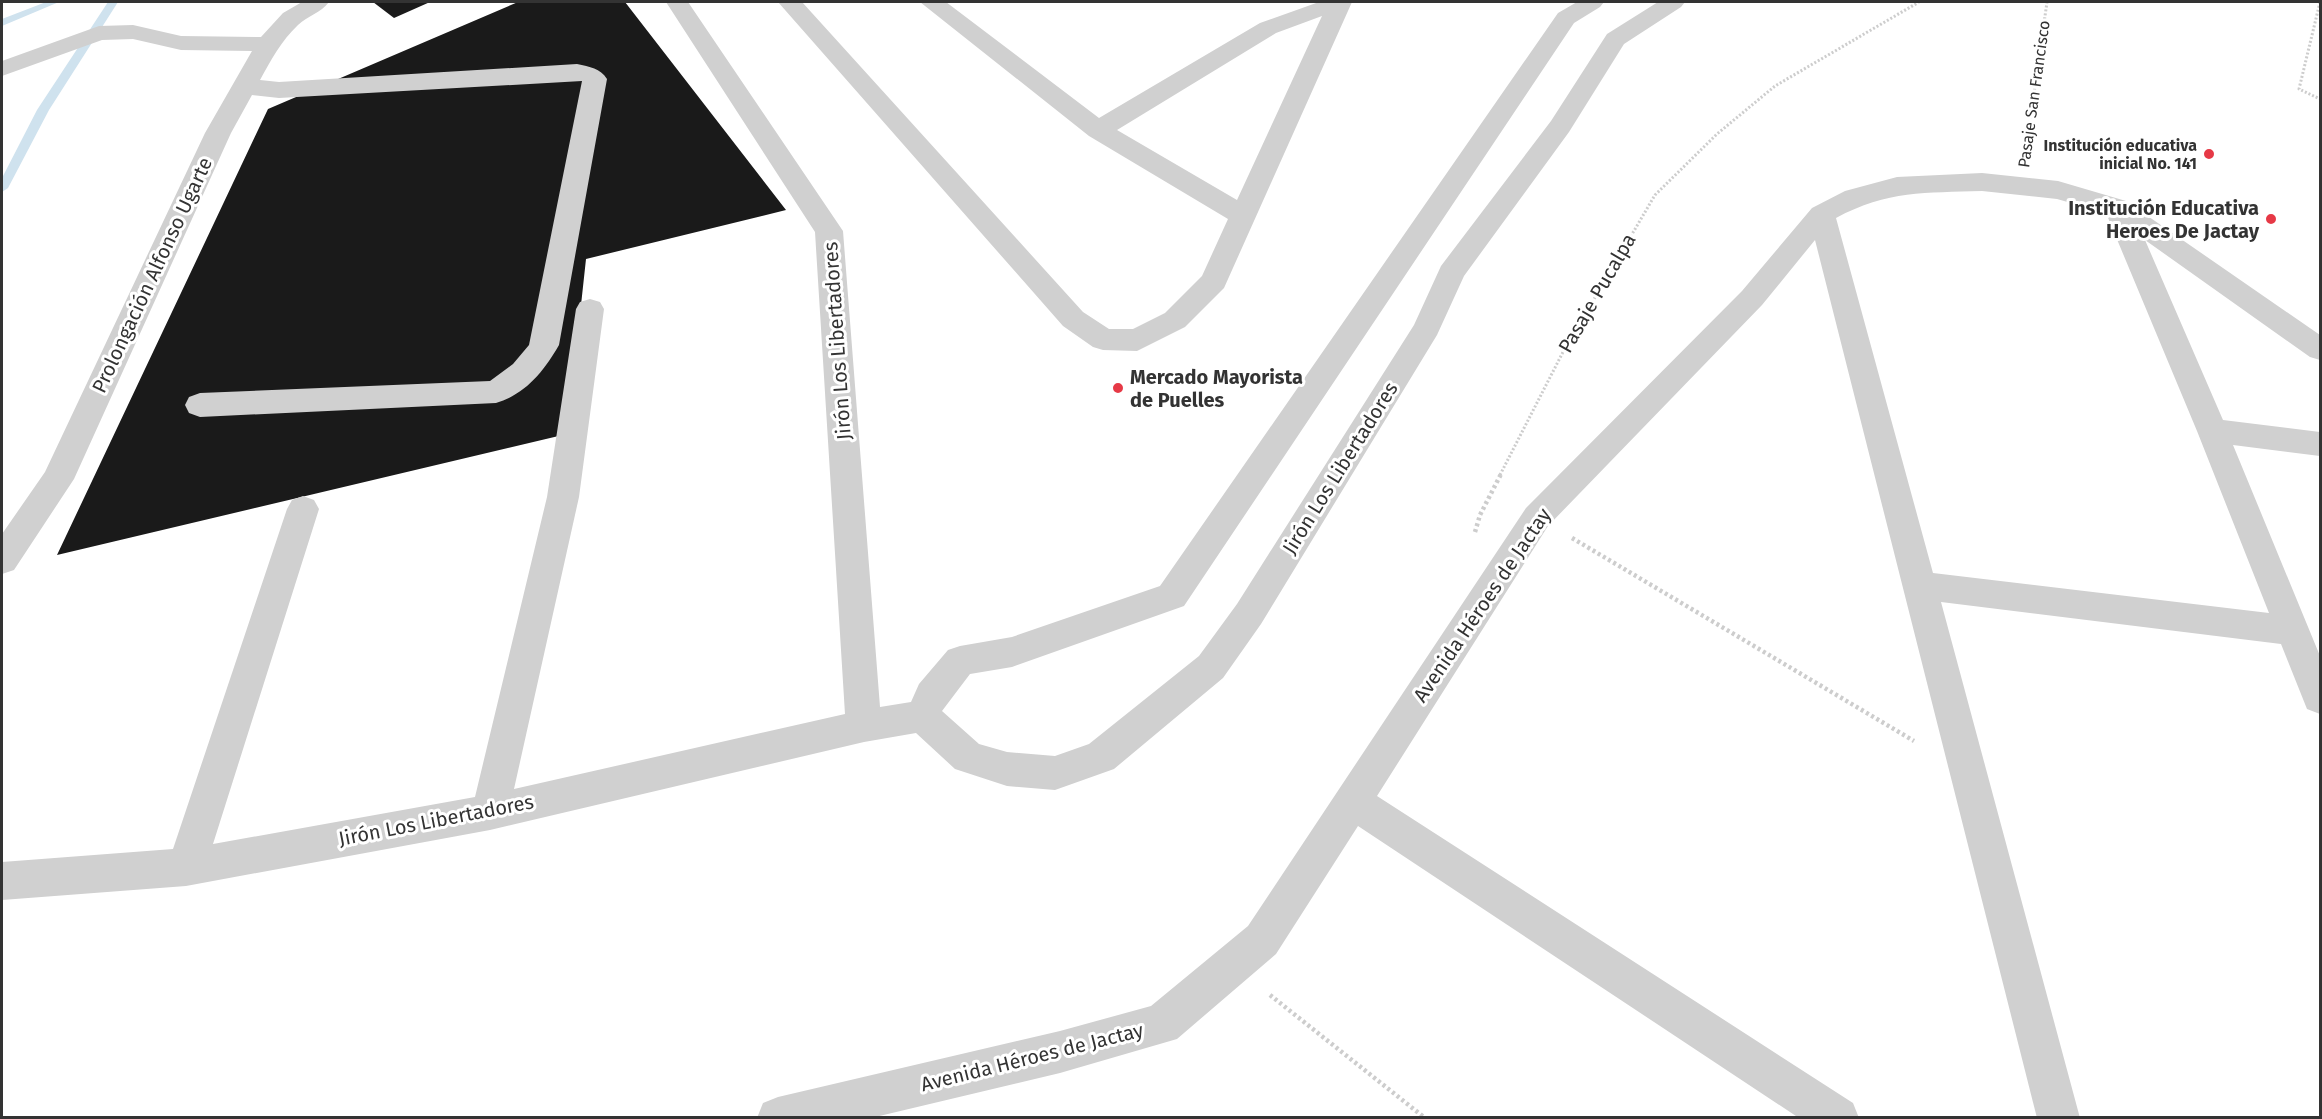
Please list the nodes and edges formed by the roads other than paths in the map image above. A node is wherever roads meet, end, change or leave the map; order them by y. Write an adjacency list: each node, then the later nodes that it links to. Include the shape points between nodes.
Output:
1 (317, 2): 8 (street, Prolongación Alfonso Ugarte, via 291,18)
2 (677, 2): 26 (street, Jirón Los Libertadores, via 829,231)
3 (790, 2): 14 (street, via 1073,319 1103,339 1137,340 1175,320 1214,281)
4 (932, 2): 11 (street)
5 (1339, 2): 11 (street, via 1268,28); 14 (street)
6 (1592, 2): 25 (street, via 1566,18 1172,596 1012,652 960,661 932,695)
7 (1673, 2): 25 (street, Jirón Los Libertadores, via 1615,39 1560,126 1451,273 1427,328 1249,614 1211,667 1101,757 1055,773 1007,769 968,757)
8 (268, 44): 9 (street, via 192,43 133,32 99,33); 10 (street, Prolongación Alfonso Ugarte)
9 (4, 72)
10 (244, 86): 17 (street, via 279,90 577,72 595,80 544,345 536,362 523,374 496,393); 21 (street, Prolongación Alfonso Ugarte, via 218,133 58,479)
11 (1098, 129): 14 (street)
12 (2117, 207): 13 (street, Avenida Héroes de Jactay, via 2058,190 1982,182 1898,186 1854,197); 16 (street, Avenida Héroes de Jactay); 18 (street)
13 (1822, 214): 22 (street); 27 (street, Avenida Héroes de Jactay, via 1752,298 1537,517)
14 (1244, 216)
15 (590, 309): 28 (street, via 563,497)
16 (2320, 349)
17 (200, 405)
18 (2212, 431): 19 (street); 23 (street)
19 (2320, 444)
20 (303, 510): 29 (street)
21 (2, 560)
22 (1921, 586): 23 (street); 33 (street)
23 (2294, 631): 24 (street)
24 (2320, 698)
25 (922, 716): 26 (street, Jirón Los Libertadores)
26 (864, 726): 28 (street, Jirón Los Libertadores)
27 (1352, 801): 31 (street, Avenida Héroes de Jactay, via 1262,940 1162,1024); 32 (street)
28 (490, 812): 29 (street, Jirón Los Libertadores)
29 (186, 867): 30 (street, Jirón Los Libertadores)
30 (2, 881)
31 (778, 1118)
32 (1838, 1118)
33 (2058, 1118)

